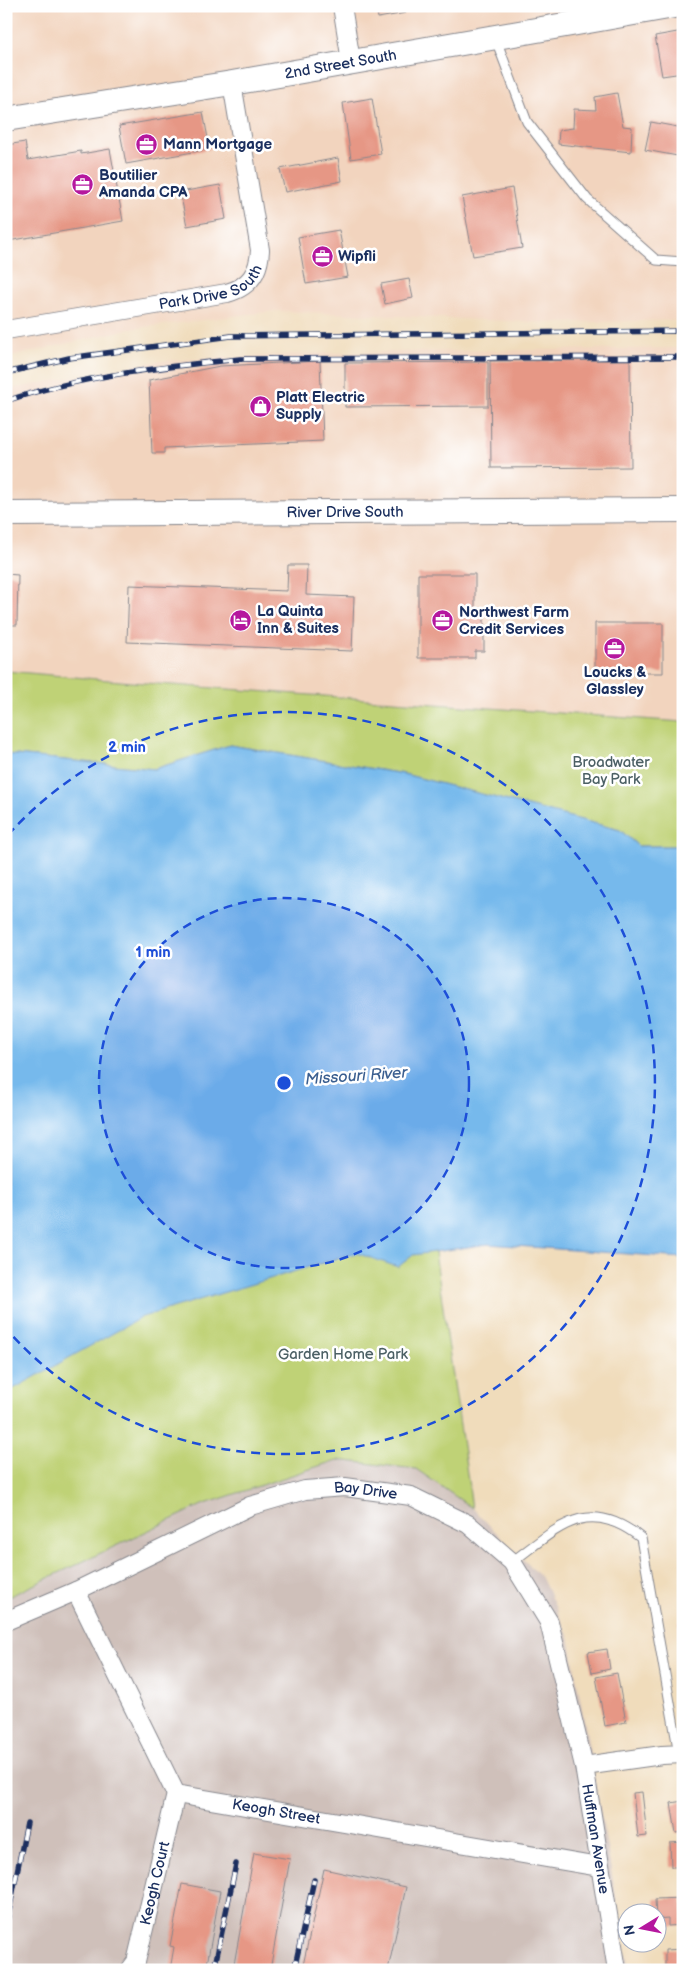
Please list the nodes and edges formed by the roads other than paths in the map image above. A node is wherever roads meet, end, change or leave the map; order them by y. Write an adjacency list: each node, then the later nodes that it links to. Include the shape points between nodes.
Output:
1 (342, 6): 5 (street)
2 (674, 6): 3 (street, 2nd Street South)
3 (628, 10): 4 (street, 2nd Street South)
4 (494, 37): 5 (street, 2nd Street South); 8 (lane, via 527,122 587,199 656,260)
5 (352, 61): 6 (street, 2nd Street South)
6 (232, 84): 7 (street, 2nd Street South); 9 (street, Park Drive South, via 260,250 255,273 248,283 227,293)
7 (6, 119)
8 (683, 262)
9 (6, 330)
10 (683, 510): 11 (street, River Drive South)
11 (6, 514)
12 (512, 1562): 13 (street, Bay Drive, via 468,1524 411,1496 345,1487 305,1490 250,1506); 15 (lane, via 562,1525 594,1516 624,1524 641,1538); 16 (street, Bay Drive, via 548,1622)
13 (76, 1591): 14 (street, Bay Drive); 17 (street)
14 (6, 1621)
15 (681, 1754): 16 (street)
16 (584, 1766): 18 (street, Huffman Avenue)
17 (176, 1794): 18 (street, Keogh Street); 19 (street, Keogh Court, via 136,1962)
18 (599, 1867): 20 (street, Huffman Avenue)
19 (130, 1970)
20 (617, 1970)

